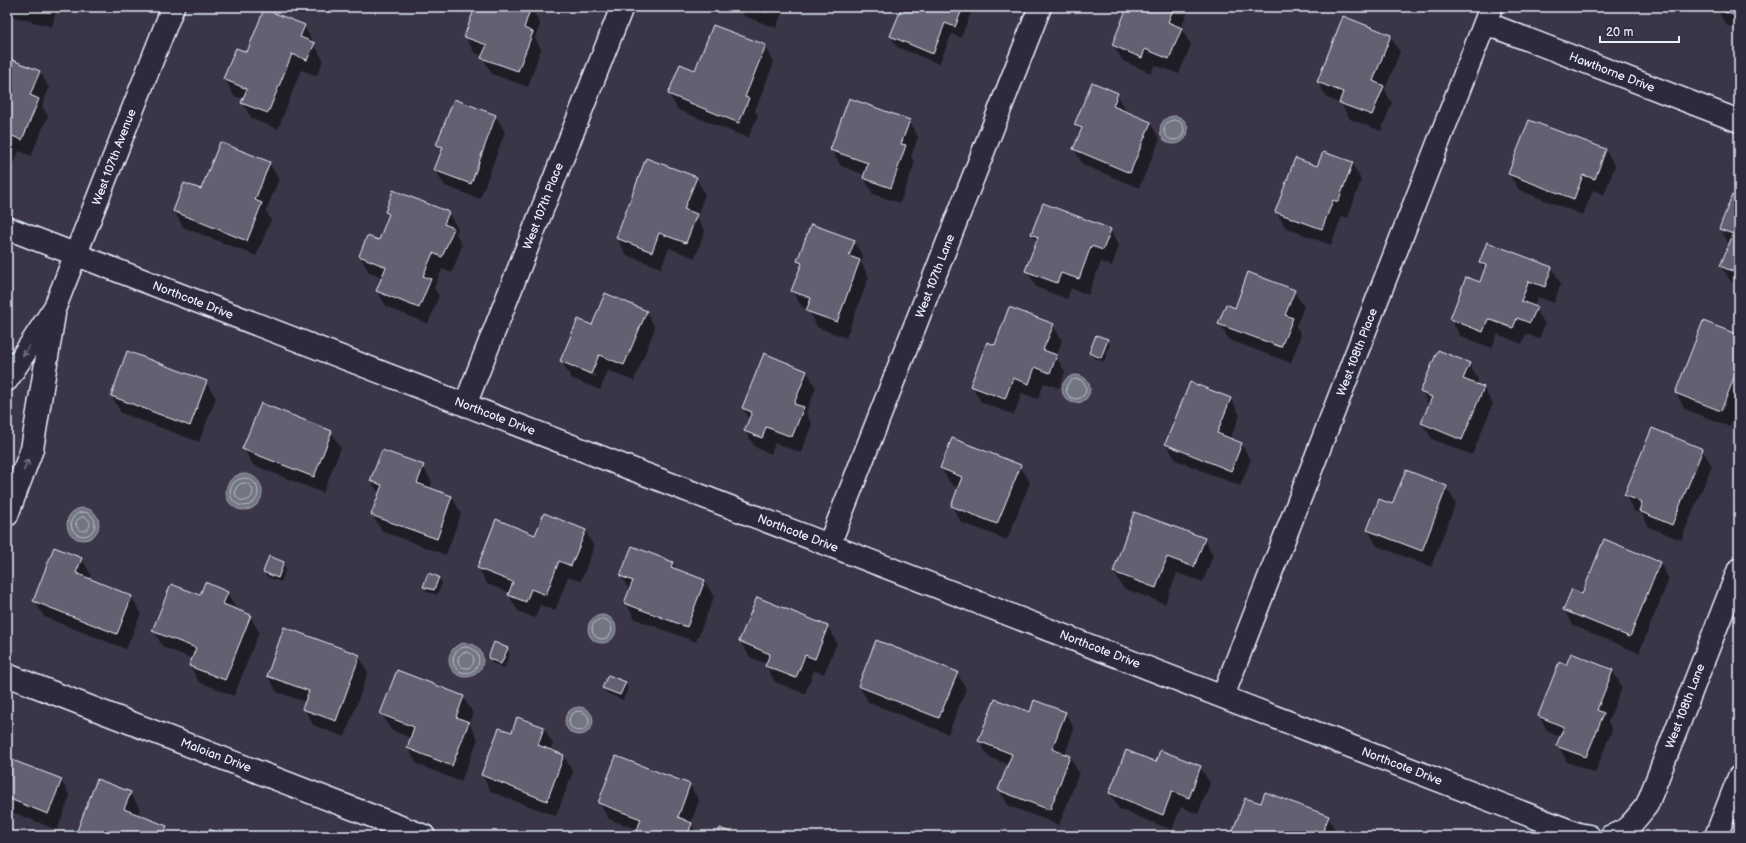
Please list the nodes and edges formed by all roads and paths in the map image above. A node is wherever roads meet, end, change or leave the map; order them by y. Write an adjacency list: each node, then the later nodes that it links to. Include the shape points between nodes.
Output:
1 (173, 7): 7 (street, West 107th Avenue)
2 (622, 7): 10 (street, West 107th Place)
3 (1040, 7): 12 (street, West 107th Lane)
4 (1488, 15): 5 (street, Hawthorne Drive); 15 (street, West 108th Place)
5 (1739, 121)
6 (7, 228): 7 (street, Northcote Drive)
7 (76, 255): 8 (street, West 107th Avenue); 10 (street, Northcote Drive)
8 (55, 307): 9 (street, West 107th Avenue, one-way to 9); 11 (street, West 107th Avenue, one-way to 8, via 32,449)
9 (7, 380)
10 (465, 405): 12 (street, Northcote Drive)
11 (7, 515)
12 (829, 545): 15 (street, Northcote Drive)
13 (1739, 569): 17 (street, West 108th Lane, via 1647,805 1636,819)
14 (7, 675): 18 (street, Maloian Drive)
15 (1223, 696): 19 (street, Northcote Drive, via 1578,834)
16 (1739, 777): 20 (street)
17 (1615, 835)
18 (424, 836)
19 (1589, 836)
20 (1716, 836)

